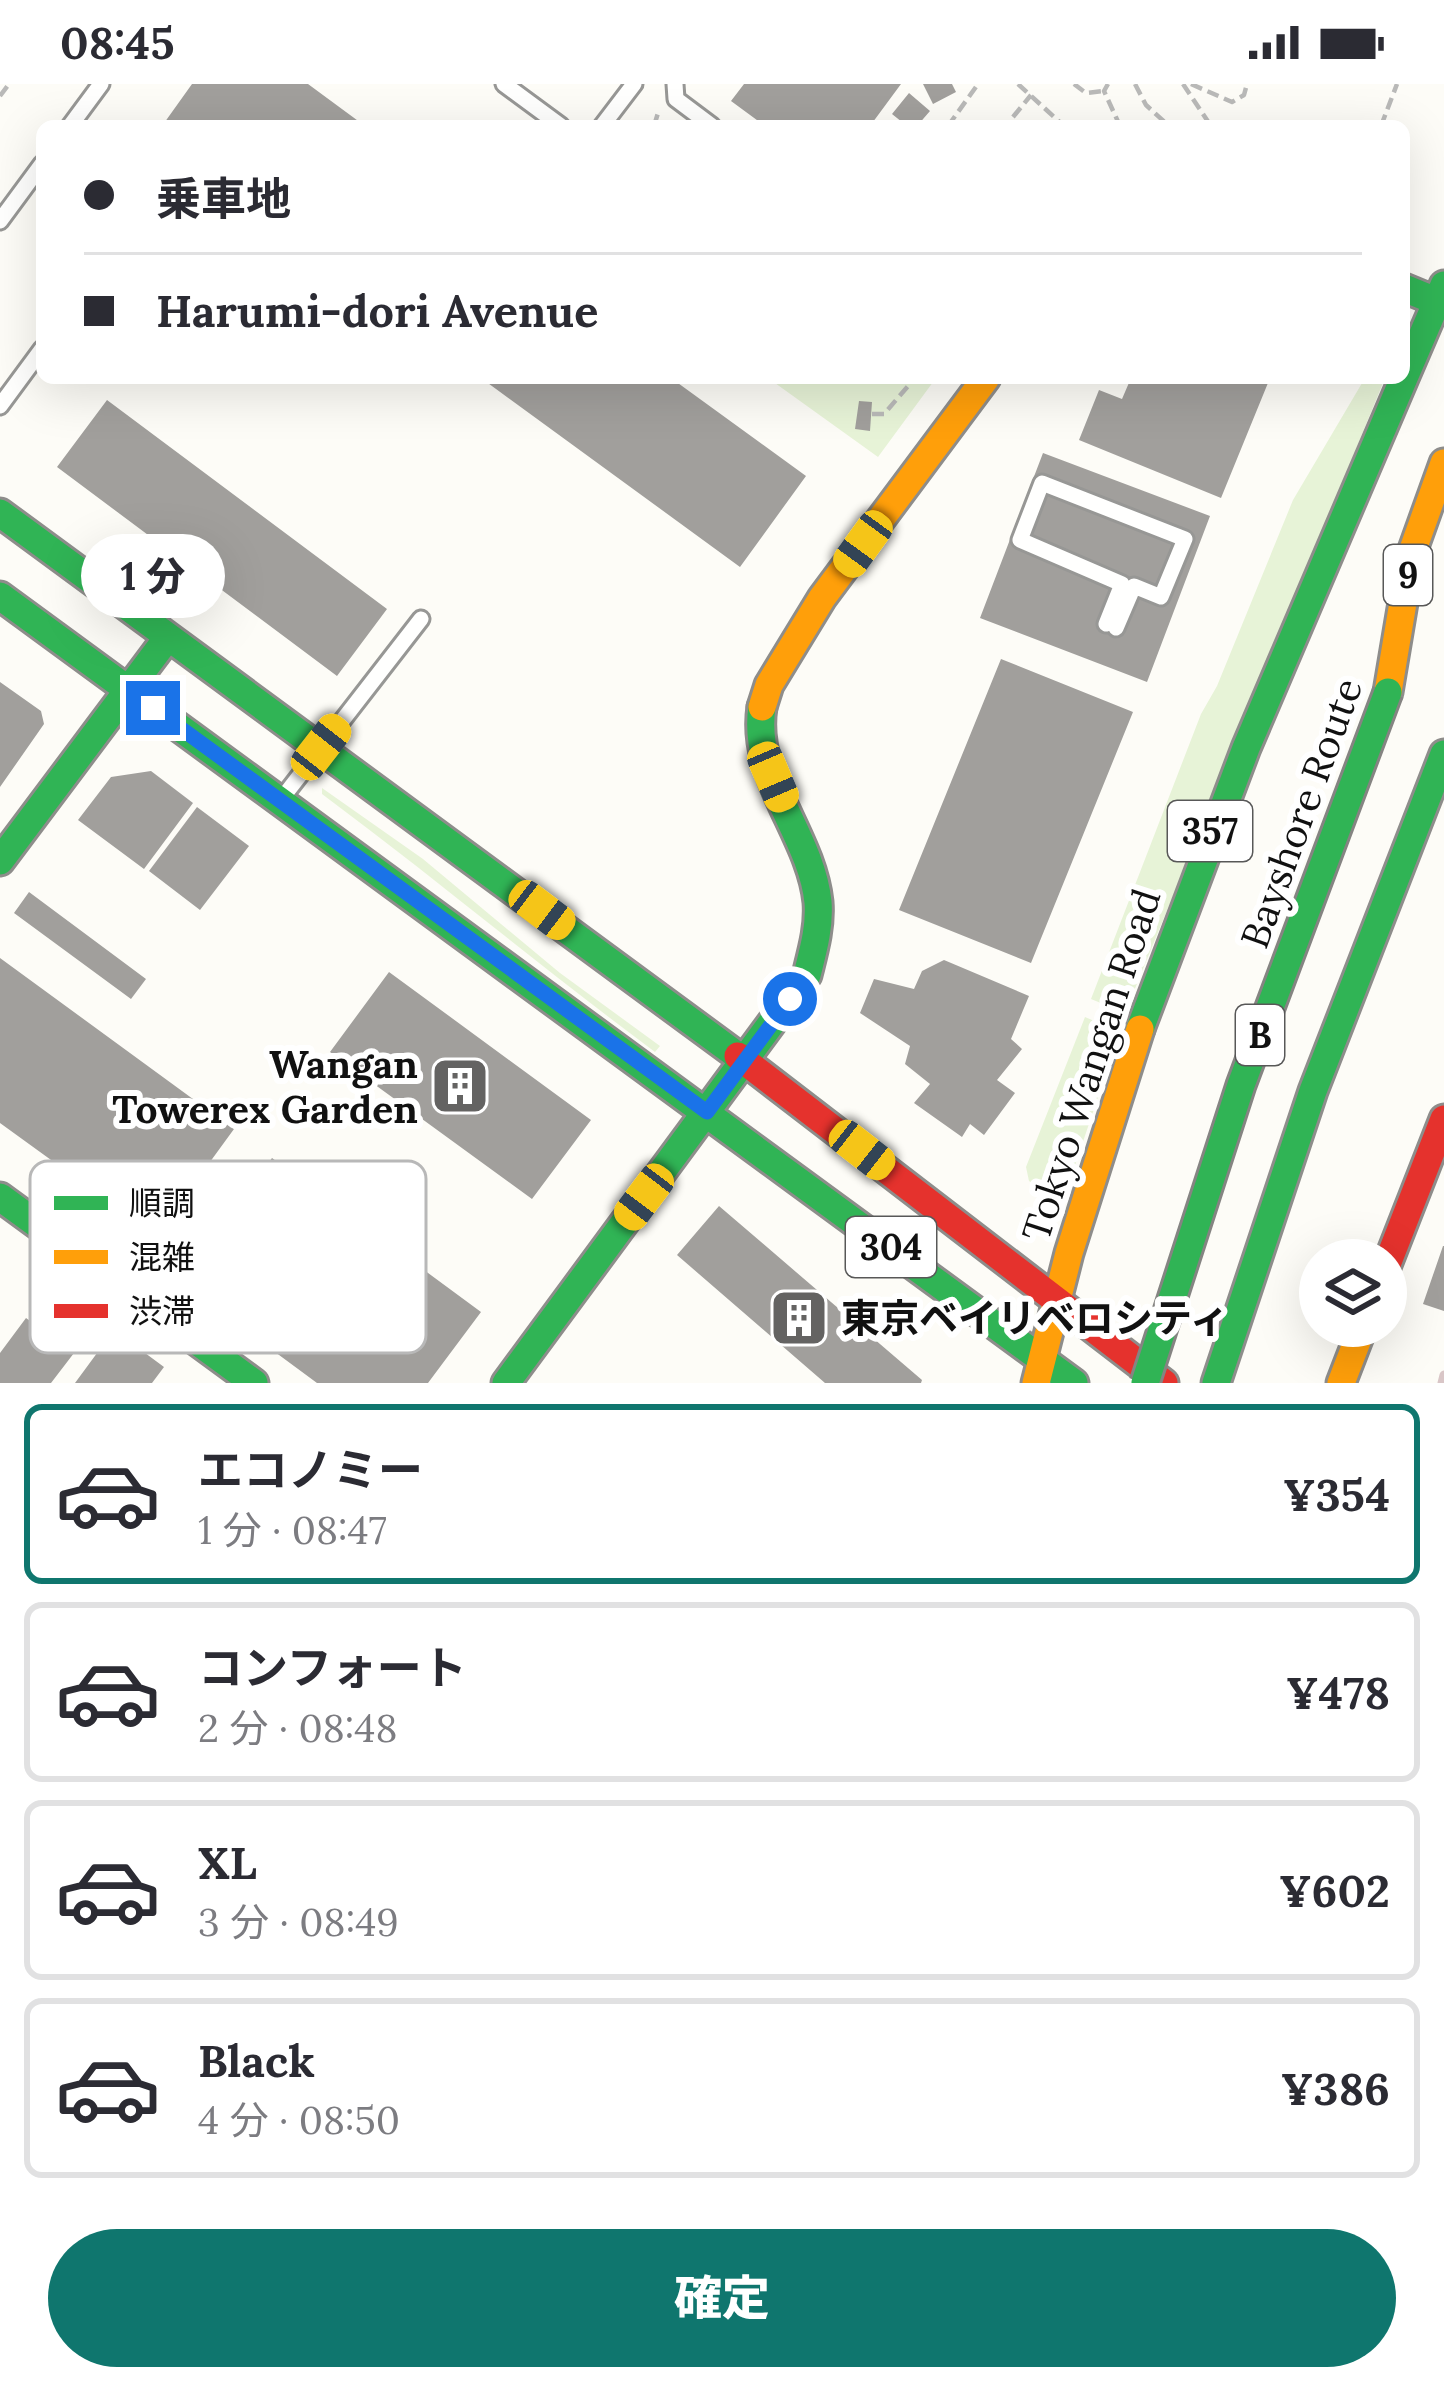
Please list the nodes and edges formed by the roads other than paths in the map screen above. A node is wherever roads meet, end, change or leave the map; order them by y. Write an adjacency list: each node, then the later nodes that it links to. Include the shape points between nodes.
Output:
1 (101, 84): 5 (lane)
2 (504, 84): 6 (lane)
3 (634, 84): 7 (lane)
4 (675, 84): 8 (lane, via 676,98)
5 (74, 120)
6 (553, 120)
7 (607, 120)
8 (704, 120)
9 (36, 172): 10 (lane)
10 (0, 220)
11 (1410, 289): 12 (main road)
12 (1441, 293): 14 (main road, Tokyo Wangan Road / 357)
13 (36, 358): 17 (lane)
14 (1410, 364)
15 (982, 384): 32 (main road, via 765,689 763,745 814,876 821,924 807,975)
16 (1401, 384): 39 (main road, Tokyo Wangan Road / 357, via 1208,835)
17 (0, 406)
18 (1444, 463): 26 (main road, 9, via 1411,555)
19 (0, 513): 24 (main road, 304)
20 (1444, 545): 26 (main road, Bayshore Route / B)
21 (0, 596): 25 (main road, 304)
22 (421, 619): 27 (lane)
23 (1111, 626): 23 (lane, via 1133,586 1161,597 1185,539 1042,483 1021,541 1122,584)
24 (168, 637): 25 (main road); 27 (main road, 304)
25 (128, 690): 29 (main road, 304); 31 (main road)
26 (1388, 692): 46 (main road, Bayshore Route / B, bridge, via 1241,1085)
27 (321, 747): 29 (lane); 32 (main road, 304)
28 (1444, 754): 33 (main road, B)
29 (280, 800): 34 (main road, 304)
30 (1444, 830): 33 (main road, B, via 1409,916)
31 (0, 861)
32 (745, 1061): 34 (main road); 39 (main road, 304)
33 (1313, 1091): 48 (main road, B)
34 (707, 1112): 42 (main road, 304); 44 (main road)
35 (1444, 1119): 38 (main road)
36 (0, 1197): 37 (main road)
37 (30, 1219)
38 (1397, 1239)
39 (1057, 1300): 42 (main road, Tokyo Wangan Road / 357); 47 (main road, 304)
40 (1355, 1347): 49 (main road)
41 (213, 1353): 43 (main road)
42 (1039, 1371): 45 (main road, 304)
43 (254, 1383)
44 (506, 1383)
45 (1074, 1383)
46 (1145, 1383)
47 (1164, 1383)
48 (1221, 1383)
49 (1341, 1383)

